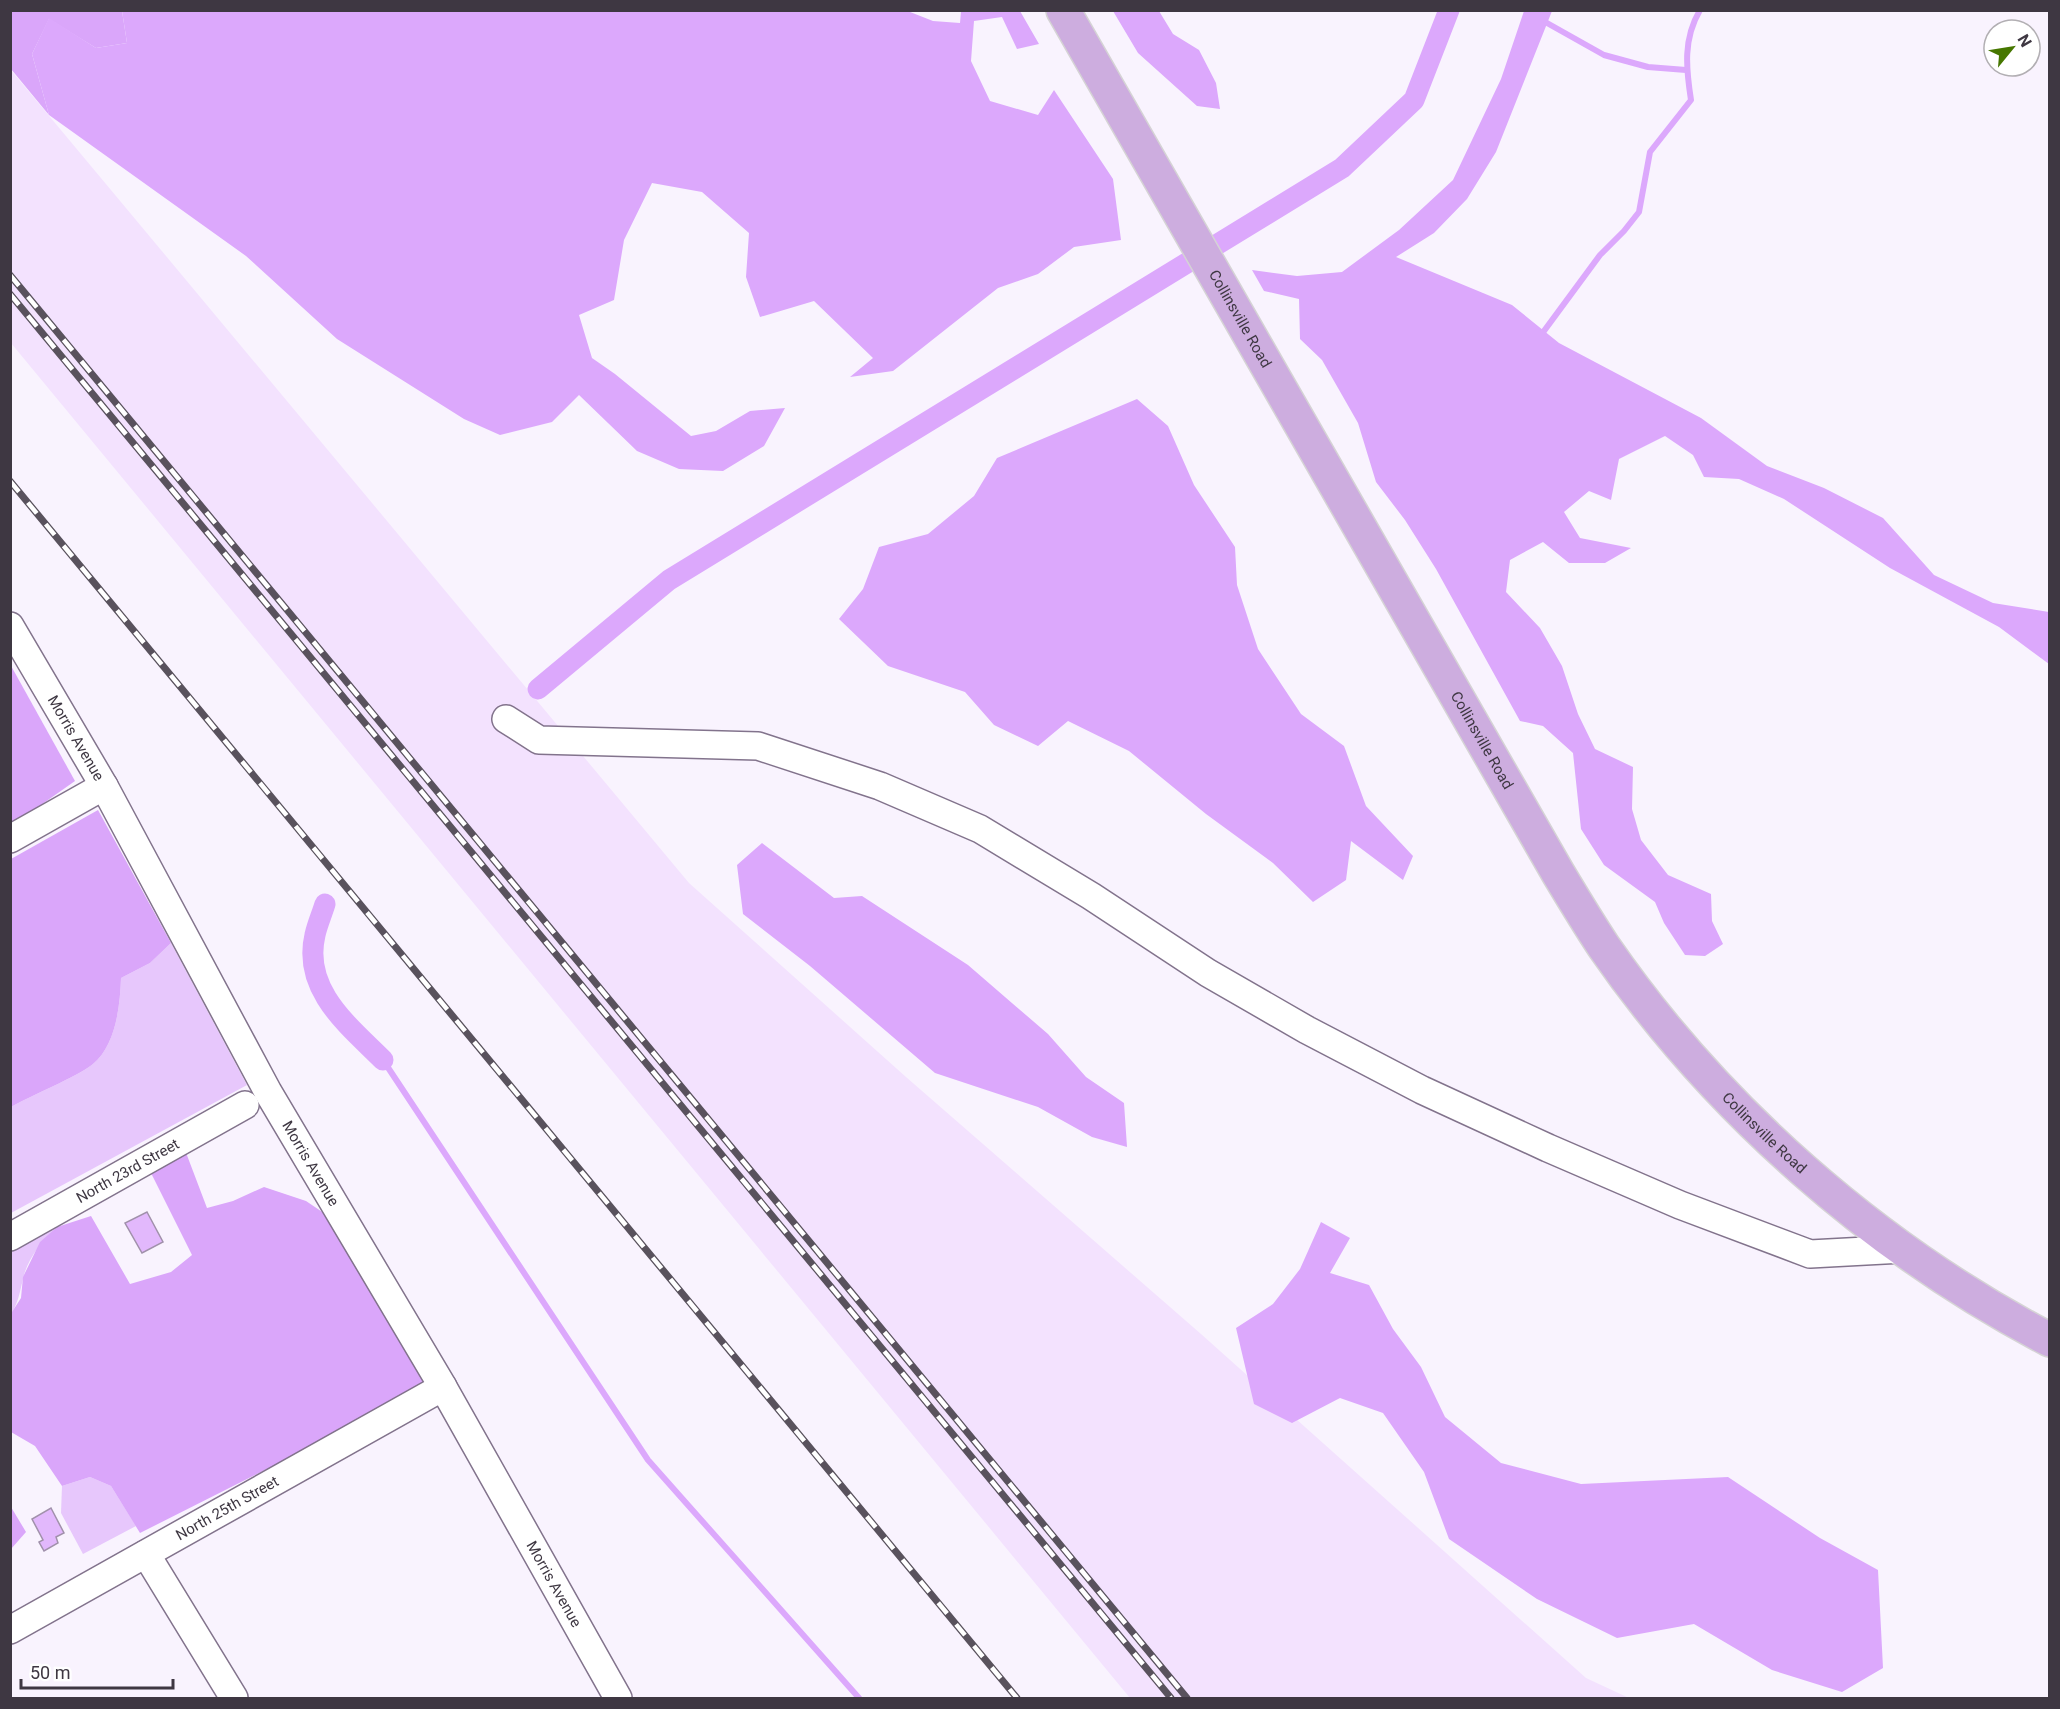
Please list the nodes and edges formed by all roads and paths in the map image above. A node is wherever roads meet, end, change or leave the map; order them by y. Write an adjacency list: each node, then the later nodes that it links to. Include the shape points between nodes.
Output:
1 (1064, 10): 8 (main road, Collinsville Road, via 1558,873 1604,946 1654,1014 1707,1076 1818,1181)
2 (10, 626): 4 (street, Morris Avenue)
3 (506, 719): 8 (street, via 539,740 758,746 880,786 980,829 1208,973 1307,1030 1422,1090 1548,1148 1680,1205 1810,1254)
4 (104, 786): 5 (street); 10 (street, Morris Avenue, via 268,1092)
5 (10, 839)
6 (245, 1105): 7 (street, North 23rd Street)
7 (10, 1237)
8 (1904, 1250): 9 (main road, Collinsville Road)
9 (2049, 1340)
10 (443, 1387): 11 (street, North 25th Street); 14 (street, Morris Avenue)
11 (146, 1554): 12 (street, North 25th Street); 13 (street)
12 (10, 1630)
13 (234, 1698)
14 (618, 1698)

